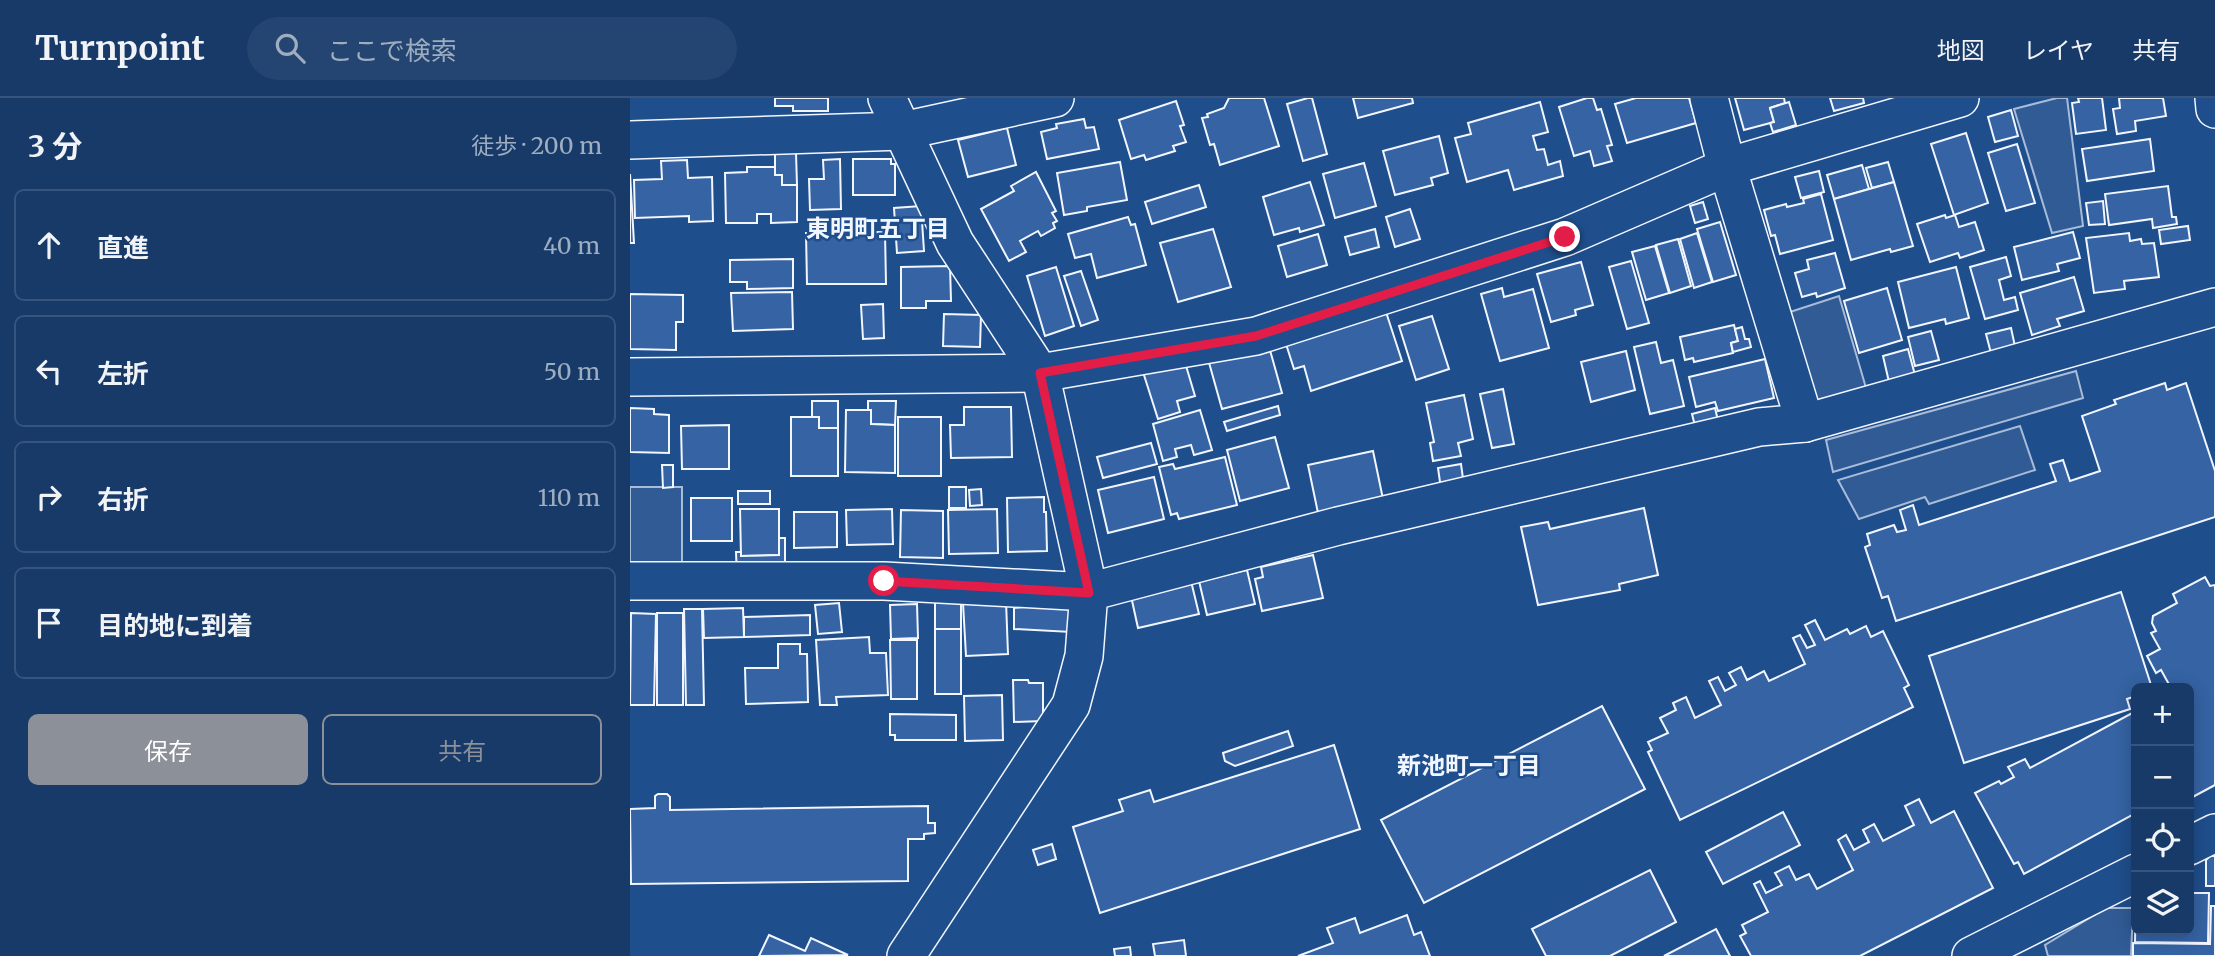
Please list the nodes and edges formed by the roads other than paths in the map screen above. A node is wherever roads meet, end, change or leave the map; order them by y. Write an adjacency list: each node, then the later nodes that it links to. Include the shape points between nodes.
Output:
1 (887, 98): 7 (street)
2 (1055, 98): 7 (street)
3 (1709, 98): 9 (street)
4 (1960, 98): 9 (street)
5 (2214, 98): 6 (street)
6 (2215, 109)
7 (902, 131): 8 (street); 11 (street, via 955,243)
8 (630, 140)
9 (1727, 167): 11 (street, via 1565,237 1256,336); 13 (street)
10 (2215, 307): 13 (street)
11 (1040, 373): 12 (street); 15 (street)
12 (630, 377)
13 (1805, 423): 15 (street, via 1759,428 1338,526)
14 (630, 581): 15 (street, via 884,581)
15 (1089, 593): 19 (street, via 1084,656 1071,705)
16 (2215, 833): 17 (street)
17 (2194, 844)
18 (2131, 876): 20 (street)
19 (906, 956)
20 (1971, 956)

